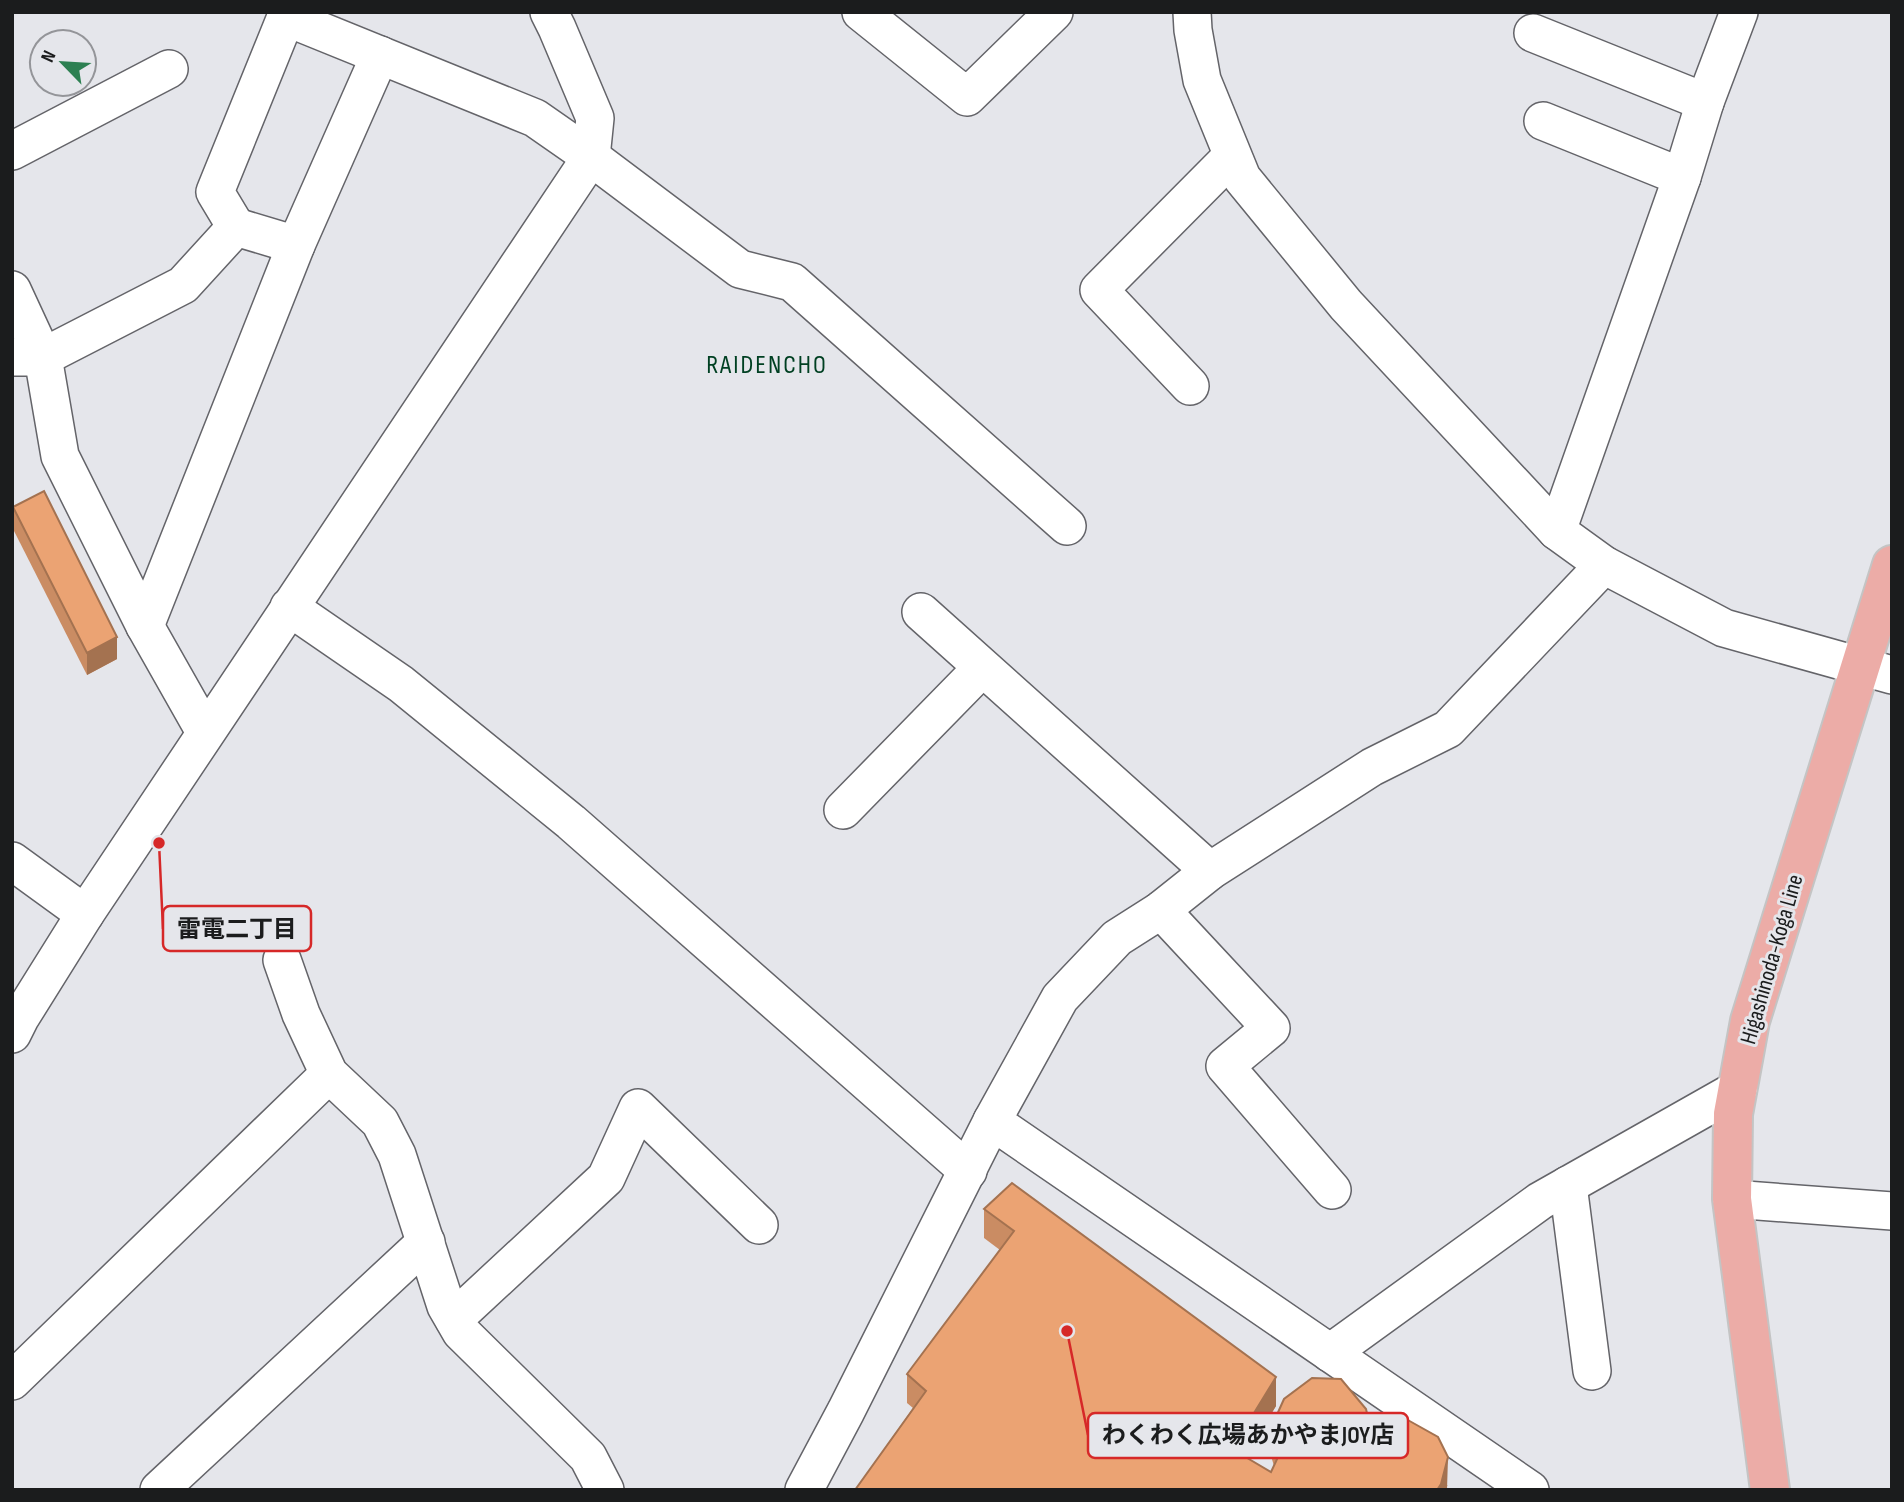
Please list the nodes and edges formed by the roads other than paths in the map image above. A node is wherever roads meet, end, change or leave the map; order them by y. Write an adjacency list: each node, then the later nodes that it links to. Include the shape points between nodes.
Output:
1 (861, 12): 2 (street, via 967,97)
2 (1054, 12)
3 (1192, 12): 13 (street, via 1202,80)
4 (1739, 12): 10 (street)
5 (287, 14): 8 (street); 16 (street, via 215,192)
6 (550, 16): 14 (street, via 594,118)
7 (1533, 33): 10 (street)
8 (380, 55): 14 (street, via 535,118); 17 (street)
9 (169, 69): 12 (street)
10 (1705, 102): 15 (street)
11 (1544, 121): 15 (street)
12 (12, 151)
13 (1232, 156): 20 (street, via 1099,289); 22 (street, via 1241,177 1331,289)
14 (591, 157): 21 (street, via 740,269 792,282); 25 (street)
15 (1682, 177): 22 (street)
16 (236, 227): 17 (street); 19 (street, via 183,285)
17 (296, 245): 27 (street)
18 (12, 290): 19 (street)
19 (27, 357): 27 (street, via 60,456)
20 (1190, 386)
21 (1067, 526)
22 (1557, 531): 23 (street)
23 (1604, 565): 29 (street, via 1724,628); 33 (street, via 1448,729 1372,767)
24 (1892, 565): 29 (main road, Higashinoda-Koga Line)
25 (289, 607): 30 (street); 41 (street, via 401,684 571,822)
26 (921, 612): 28 (street)
27 (145, 626): 30 (street)
28 (982, 668): 31 (street); 33 (street)
29 (1876, 670): 39 (main road, Higashinoda-Koga Line, via 1750,1021)
30 (205, 732): 35 (street)
31 (844, 810)
32 (12, 861): 35 (street)
33 (1210, 871): 34 (street)
34 (1161, 910): 40 (street, via 1117,938 1060,998); 43 (street, via 1271,1028 1225,1066)
35 (85, 914): 37 (street)
36 (282, 960): 38 (street, via 300,1014)
37 (15, 1022)
38 (329, 1074): 47 (street, via 380,1122 397,1155); 51 (street)
39 (1738, 1089): 42 (street); 44 (main road, Higashinoda-Koga Line, via 1733,1114)
40 (992, 1121): 41 (street); 49 (street)
41 (968, 1171): 54 (street)
42 (1568, 1185): 49 (street, via 1539,1201); 50 (street)
43 (1332, 1190)
44 (1732, 1199): 45 (street); 56 (main road, Higashinoda-Koga Line)
45 (1892, 1212)
46 (759, 1225): 48 (street, via 638,1108 606,1178)
47 (426, 1242): 48 (street); 52 (street)
48 (454, 1320): 53 (street, via 588,1457)
49 (1331, 1353): 55 (street)
50 (1592, 1371)
51 (12, 1381)
52 (159, 1490)
53 (605, 1490)
54 (804, 1490)
55 (1531, 1490)
56 (1770, 1490)

